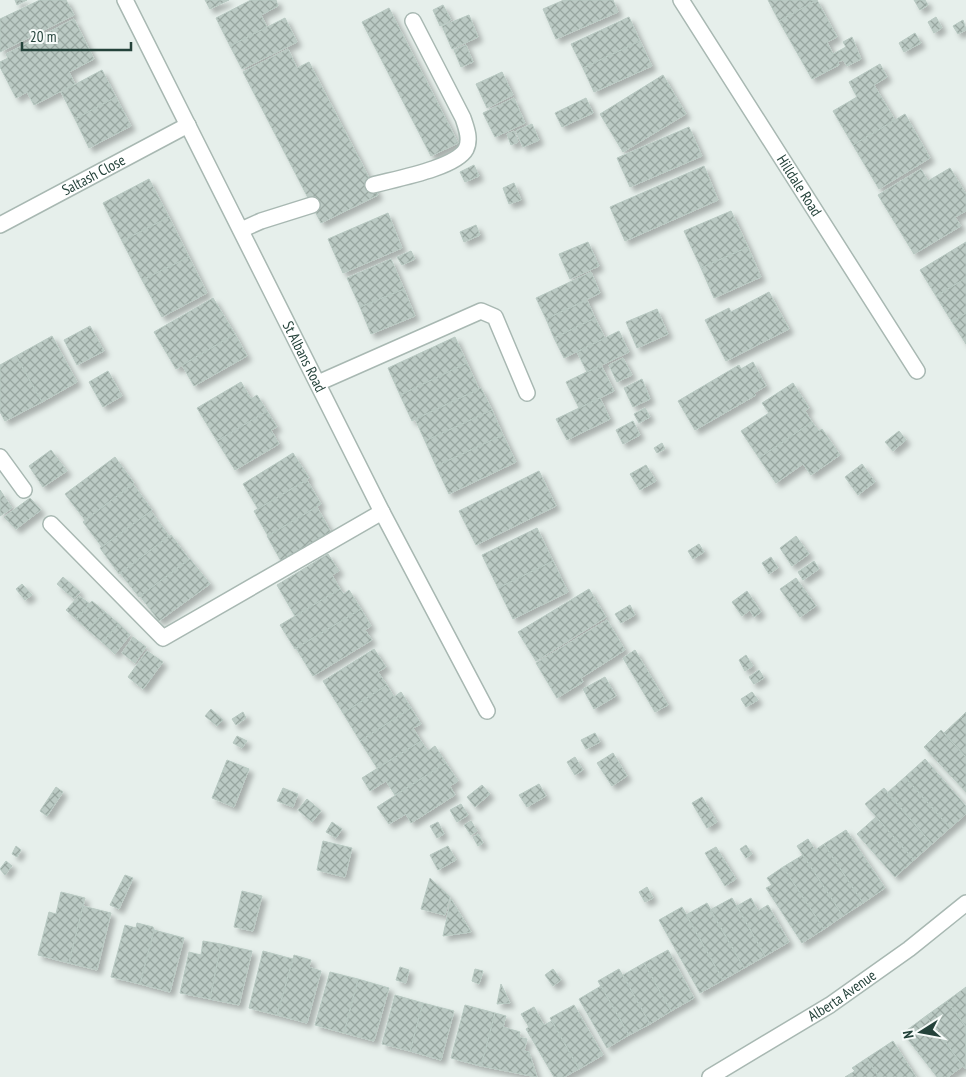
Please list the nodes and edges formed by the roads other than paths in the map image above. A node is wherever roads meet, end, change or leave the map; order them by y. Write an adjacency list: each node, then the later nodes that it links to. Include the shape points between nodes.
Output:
1 (124, 0): 4 (street, St Albans Road)
2 (681, 0): 9 (street, Hilldale Road)
3 (413, 21): 5 (street, via 463,118 468,135 466,148 457,158 439,166)
4 (188, 125): 7 (street, Saltash Close); 8 (street, St Albans Road)
5 (373, 185)
6 (312, 206): 8 (street)
7 (0, 225)
8 (241, 230): 10 (street, St Albans Road)
9 (917, 371)
10 (318, 383): 11 (street, via 481,311 495,317); 14 (street, St Albans Road)
11 (527, 393)
12 (0, 457): 13 (street)
13 (24, 490)
14 (382, 512): 15 (street, via 163,638); 16 (street, St Albans Road)
15 (50, 524)
16 (487, 711)
17 (966, 903): 18 (street, Alberta Avenue, via 909,949 830,1004)
18 (710, 1077)

